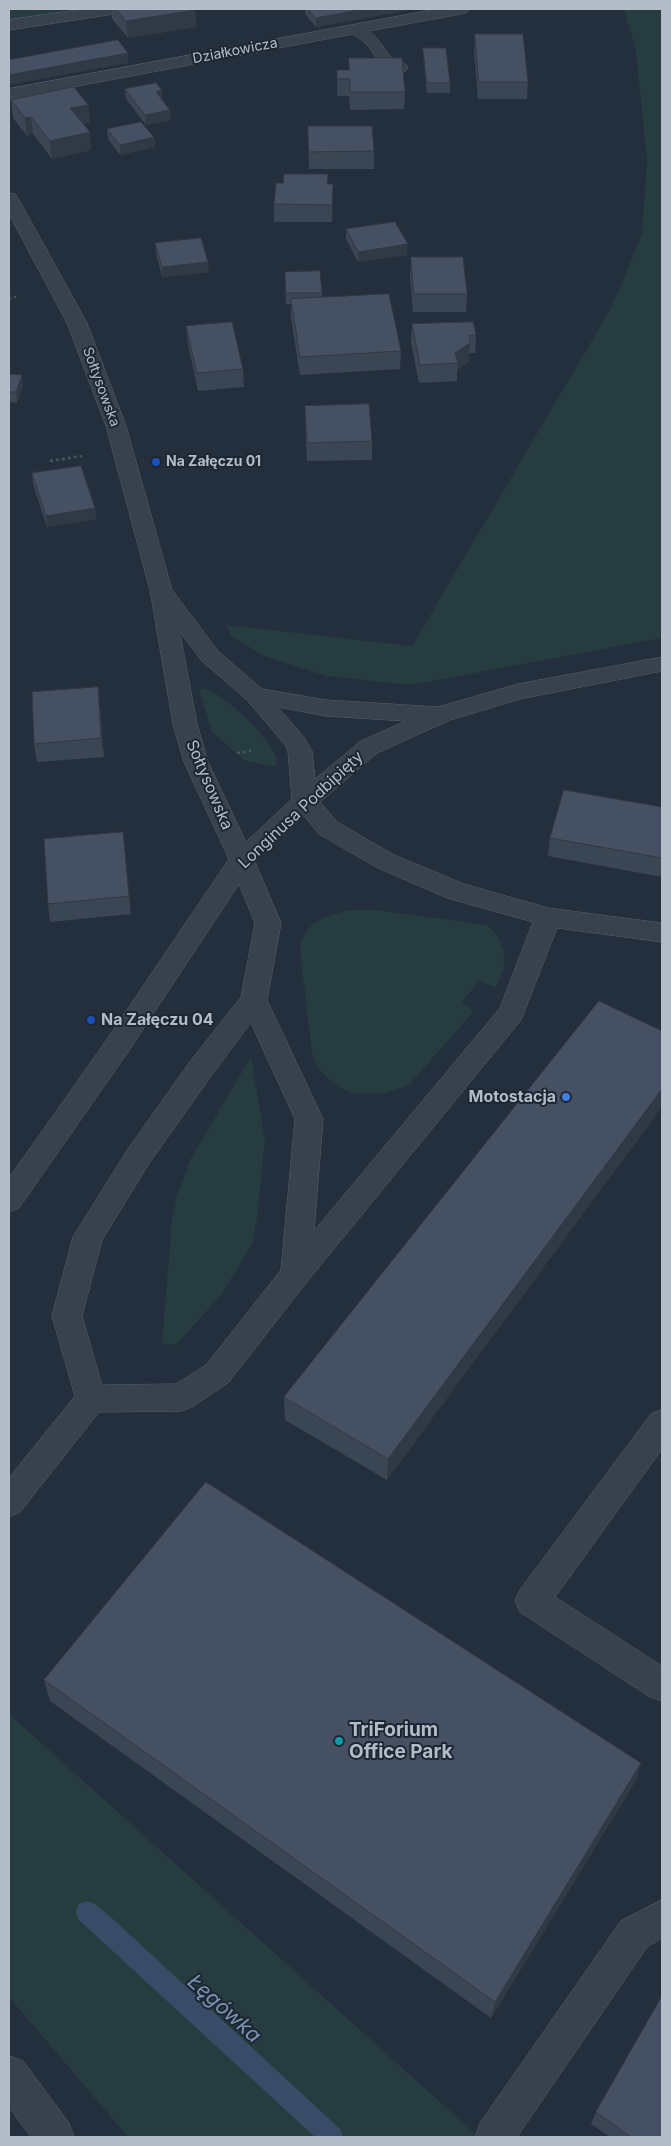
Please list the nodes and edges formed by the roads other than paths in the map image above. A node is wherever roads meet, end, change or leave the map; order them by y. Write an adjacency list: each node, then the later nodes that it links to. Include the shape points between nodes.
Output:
1 (114, 9): 3 (street)
2 (462, 9): 4 (street, Działkowicza)
3 (9, 25)
4 (355, 28): 5 (street, via 372,41 386,62); 6 (street, Działkowicza)
5 (400, 67)
6 (9, 94)
7 (9, 198): 8 (street, Sołtysowska, via 77,322 116,426)
8 (161, 590): 10 (street, Sołtysowska, via 210,656); 13 (street, Sołtysowska, via 185,724 196,762)
9 (662, 664): 11 (street, Longinusa Podbipięty, via 518,692)
10 (255, 695): 11 (street, via 342,710); 12 (street, Sołtysowska, via 300,751)
11 (442, 714): 12 (street, Longinusa Podbipięty, via 369,747)
12 (305, 801): 13 (street, Longinusa Podbipięty); 14 (street, via 328,828 385,861 456,891)
13 (242, 860): 16 (street, Sołtysowska, via 268,923); 17 (street, Longinusa Podbipięty)
14 (548, 917): 15 (street); 18 (street, via 512,1013)
15 (662, 933)
16 (254, 1000): 18 (street, via 309,1119); 19 (street, via 138,1157 88,1236 67,1316)
17 (9, 1200)
18 (296, 1274): 19 (street, via 217,1374 181,1398)
19 (91, 1399): 21 (street)
20 (662, 1424): 22 (street, via 532,1601)
21 (9, 1502)
22 (662, 1684)
23 (662, 1918): 26 (street, via 634,1934)
24 (9, 2074): 25 (street)
25 (55, 2137)
26 (494, 2137)

